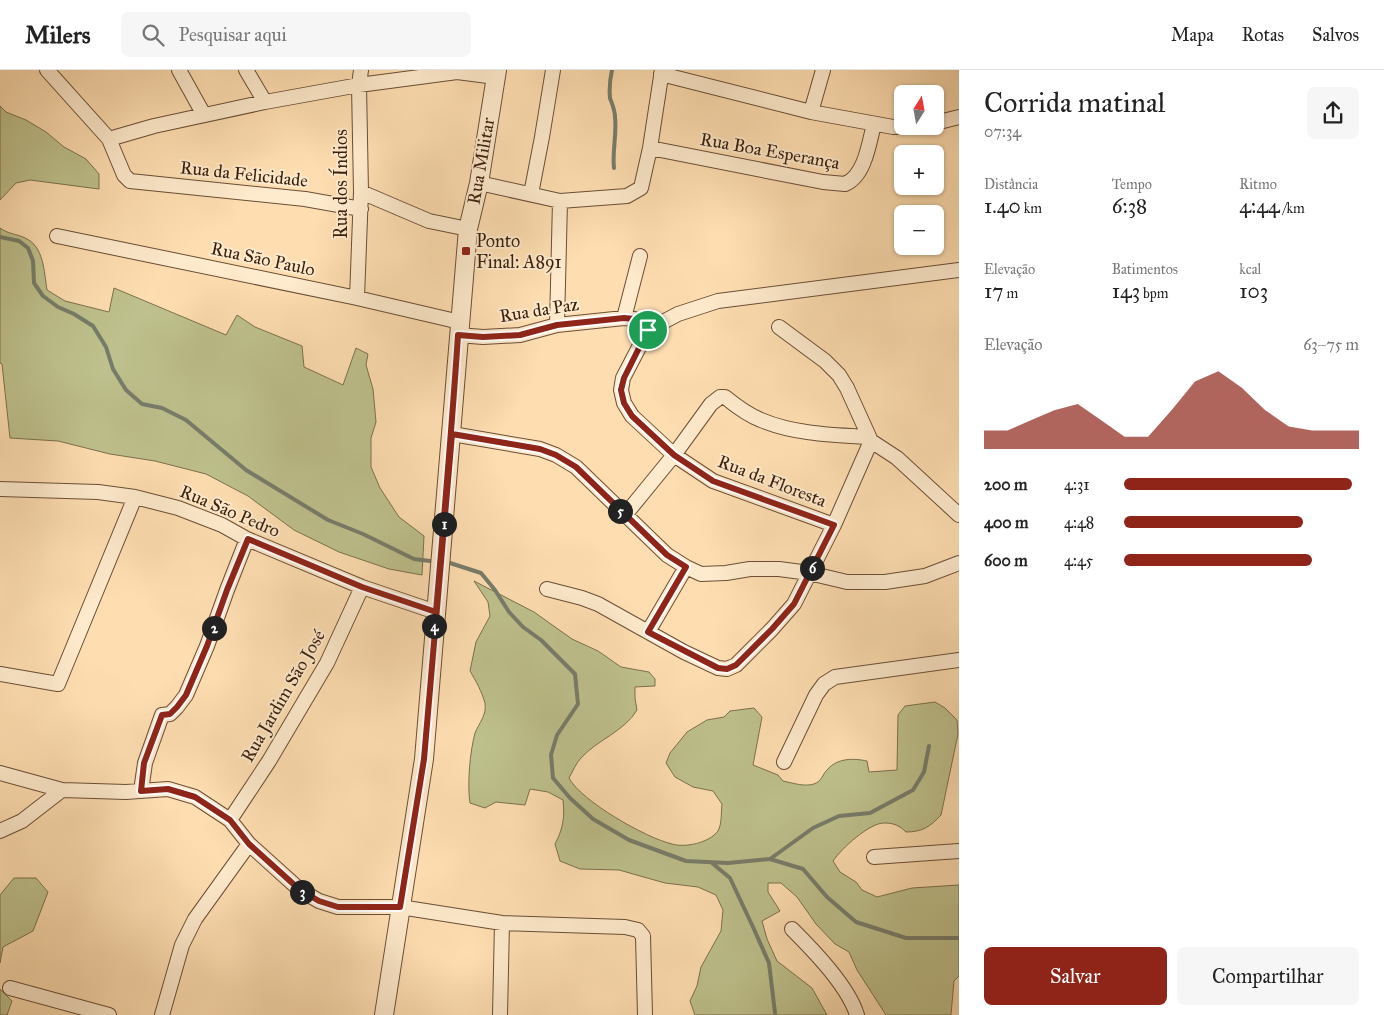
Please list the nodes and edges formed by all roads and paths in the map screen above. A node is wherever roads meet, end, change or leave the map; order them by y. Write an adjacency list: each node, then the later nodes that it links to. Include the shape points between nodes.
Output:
1 (47, 70): 17 (street)
2 (179, 70): 12 (street)
3 (246, 70): 10 (street)
4 (361, 70): 9 (street, Rua dos Índios)
5 (553, 70): 21 (street)
6 (823, 70): 11 (street)
7 (662, 72): 11 (street); 18 (street)
8 (496, 73): 9 (street, via 457,72); 19 (street, Rua Militar)
9 (359, 85): 10 (street); 20 (street, Rua dos Índios)
10 (265, 102): 12 (street)
11 (811, 112): 15 (street)
12 (204, 115): 17 (street)
13 (959, 117): 14 (street)
14 (944, 121)
15 (874, 124): 16 (street); 18 (street, Rua Boa Esperança, via 862,165 845,184)
16 (894, 127)
17 (109, 140): 23 (street, Rua da Felicidade, via 124,175 130,181 306,199)
18 (650, 148): 22 (street, via 642,188 627,196)
19 (479, 183): 21 (street); 24 (street, Rua Militar)
20 (361, 192): 23 (street, Rua dos Índios); 24 (street, via 429,221)
21 (531, 194): 22 (street)
22 (560, 200): 30 (street)
23 (361, 208): 28 (street, Rua dos Índios)
24 (468, 229): 32 (street, Rua Militar)
25 (57, 236): 28 (street, Rua São Paulo)
26 (640, 256): 29 (street)
27 (959, 270): 33 (street, via 718,301 678,314)
28 (357, 298): 32 (street, Rua São Paulo)
29 (624, 318): 30 (street, Rua da Paz); 33 (street, via 634,319)
30 (557, 325): 32 (street, Rua da Paz, via 520,335 483,337)
31 (779, 327): 35 (street, via 839,375)
32 (459, 328): 34 (street, Rua Militar)
33 (648, 330): 36 (street, Rua da Floresta, via 621,390 632,416)
34 (452, 434): 39 (street, via 540,449 556,455 576,467); 48 (street, Rua Militar)
35 (869, 439): 36 (street, via 822,434 760,420 720,397 711,404); 40 (street, via 897,458); 41 (street)
36 (674, 455): 39 (street); 41 (street, Rua da Floresta, via 713,481)
37 (0, 489): 38 (street, Rua São Pedro, via 98,492)
38 (135, 497): 42 (street, Rua São Pedro, via 178,508); 51 (street, via 58,684)
39 (625, 515): 44 (street, via 667,555)
40 (959, 515)
41 (834, 525): 45 (street)
42 (248, 539): 46 (street, Rua São Pedro); 55 (street, via 186,695 170,714 162,715 144,763)
43 (959, 563): 45 (street, via 925,576 885,582 847,582)
44 (686, 567): 45 (street, via 701,574 750,569); 49 (street)
45 (810, 573): 49 (street, via 794,604 736,665 727,669 707,663)
46 (362, 587): 48 (street, Rua São Pedro); 56 (street, Rua Jardim São José, via 327,663)
47 (548, 589): 49 (street, via 598,604)
48 (436, 612): 61 (street, Rua Militar, via 424,759)
49 (648, 632)
50 (959, 660): 52 (street, via 835,677 816,695)
51 (0, 674)
52 (784, 762)
53 (0, 773): 54 (street)
54 (62, 790): 55 (street); 57 (street, via 22,821)
55 (141, 791): 56 (street, via 168,789 195,797)
56 (230, 820): 58 (street)
57 (0, 831)
58 (249, 844): 61 (street, via 300,890 319,901 338,907); 66 (street, via 195,919 182,945)
59 (959, 851): 60 (street)
60 (874, 857)
61 (400, 907): 62 (street); 67 (street, Rua Militar)
62 (502, 922): 68 (street); 69 (street, via 638,930 643,936)
63 (792, 929): 70 (street, via 818,954)
64 (10, 988): 65 (street)
65 (109, 1015)
66 (162, 1015)
67 (384, 1015)
68 (500, 1015)
69 (645, 1015)
70 (856, 1015)

